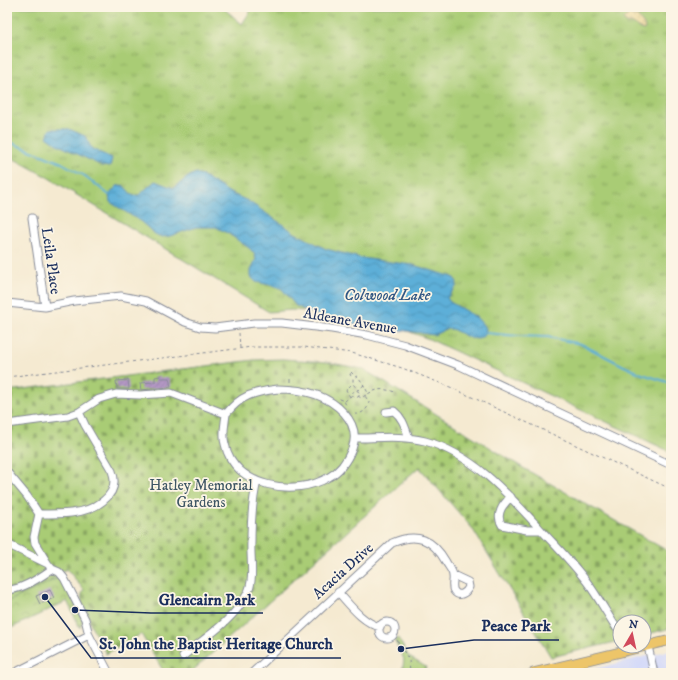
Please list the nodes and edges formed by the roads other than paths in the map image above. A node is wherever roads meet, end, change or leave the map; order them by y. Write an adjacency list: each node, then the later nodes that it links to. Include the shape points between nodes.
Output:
1 (32, 218): 3 (street, Leila Place)
2 (7, 304): 3 (street, Aldeane Avenue)
3 (44, 307): 10 (street, Aldeane Avenue, via 121,296 146,301 185,322 200,327 282,323 367,335 432,354 484,376)
4 (79, 412): 6 (street, via 99,399 116,394 171,393); 7 (street, via 57,418); 14 (street, via 115,477 113,490 103,500 81,511)
5 (386, 412): 9 (street, via 394,411 399,415)
6 (226, 414): 8 (street, via 239,399 249,394 290,389 322,396 335,404 347,416 354,429); 12 (street, via 224,435 227,451 236,466)
7 (7, 424)
8 (355, 438): 9 (street); 12 (street, via 346,462 329,478 311,484 288,487)
9 (408, 438): 13 (street, via 426,441 454,453 480,470)
10 (671, 465)
11 (7, 472): 14 (street)
12 (257, 481): 28 (street, via 252,508 251,580 248,593 225,622)
13 (511, 497): 15 (street); 15 (street, via 501,509 502,525)
14 (39, 514): 17 (street, via 35,543)
15 (541, 530): 21 (street, via 579,572)
16 (7, 544): 17 (street)
17 (50, 567): 19 (street, via 43,576); 23 (street, via 64,578 85,619)
18 (454, 575): 20 (street, Acacia Drive, via 436,547 426,540 415,537 403,538 392,543)
19 (7, 590)
20 (338, 592): 22 (street, via 362,617 372,625); 31 (street, Acacia Drive)
21 (612, 621)
22 (380, 627): 22 (street, via 384,622 391,622 396,628 394,635 384,637)
23 (89, 634): 29 (street); 30 (street)
24 (671, 640): 25 (main road)
25 (652, 645)
26 (612, 652): 32 (main road)
27 (650, 654): 33 (street)
28 (183, 656)
29 (14, 673)
30 (109, 673)
31 (252, 673)
32 (533, 673)
33 (654, 673)

